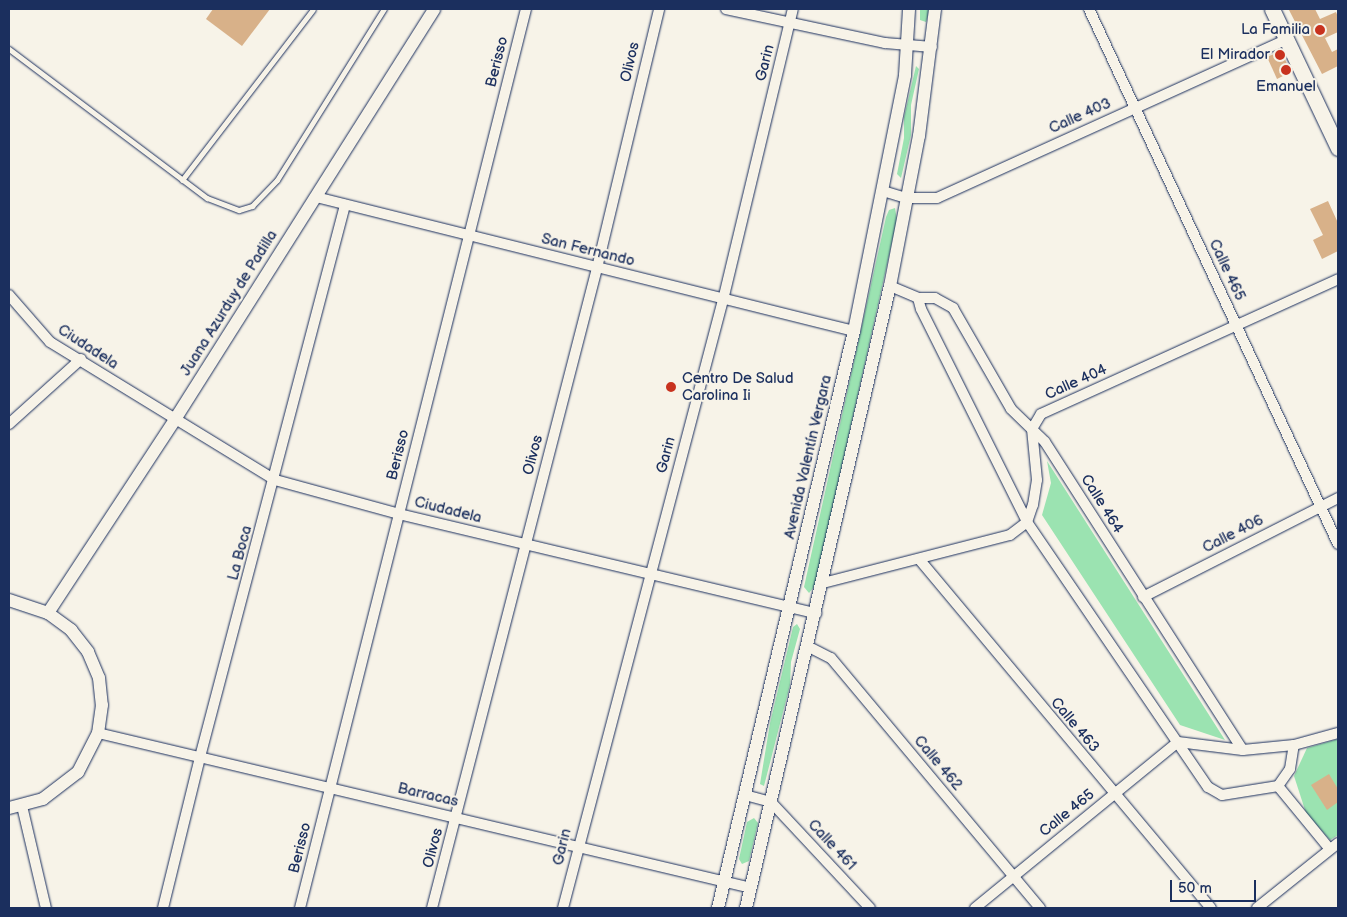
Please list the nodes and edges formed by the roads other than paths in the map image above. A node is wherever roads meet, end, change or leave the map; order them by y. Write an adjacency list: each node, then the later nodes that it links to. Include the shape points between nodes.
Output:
1 (313, 9): 19 (lane)
2 (384, 9): 19 (lane, via 277,180 252,206 239,210 227,207 207,198)
3 (434, 9): 21 (street, Juana Azurduy de Padilla)
4 (526, 9): 24 (street, Berisso)
5 (658, 9): 25 (street, Olivos)
6 (726, 9): 12 (street)
7 (793, 9): 12 (street, Garin)
8 (909, 9): 14 (street, Avenida Valentín Vergara)
9 (935, 9): 15 (street)
10 (1089, 9): 17 (street, Calle 465)
11 (1272, 9): 13 (main road)
12 (790, 23): 14 (street); 30 (street, Garin)
13 (1286, 40): 17 (street, Calle 403); 18 (main road)
14 (907, 46): 15 (street); 20 (street, Avenida Valentín Vergara)
15 (932, 47): 22 (street)
16 (9, 49): 19 (lane)
17 (1134, 108): 22 (street, Calle 403, via 937,198); 31 (street, Calle 465)
18 (1338, 148)
19 (182, 180)
20 (884, 191): 22 (street, Calle 403); 32 (street, Avenida Valentín Vergara)
21 (316, 197): 23 (street, San Fernando); 34 (street, Juana Azurduy de Padilla)
22 (906, 198): 27 (street)
23 (345, 205): 24 (street, San Fernando); 37 (street, La Boca)
24 (469, 236): 25 (street, San Fernando); 40 (street, Berisso)
25 (597, 268): 30 (street, San Fernando); 42 (street, Olivos)
26 (1338, 279): 31 (street, Calle 404)
27 (890, 286): 29 (street, Calle 464); 46 (street)
28 (9, 295): 33 (street, Ciudadela, via 50,342)
29 (918, 298): 36 (street, Calle 464, via 935,298 953,308 1011,409); 41 (street, via 920,309)
30 (723, 300): 32 (street, San Fernando); 45 (street, Garin)
31 (1237, 326): 36 (street, Calle 404, via 1041,414); 39 (street, Calle 465)
32 (854, 331): 49 (street, Avenida Valentín Vergara)
33 (81, 359): 34 (street, Ciudadela); 35 (street)
34 (174, 421): 37 (street, Ciudadela); 51 (street, Juana Azurduy de Padilla)
35 (9, 424)
36 (1032, 429): 41 (street, via 1037,480); 47 (street, Calle 464, via 1045,442)
37 (275, 480): 40 (street, Ciudadela); 58 (street, La Boca)
38 (1338, 498): 39 (street, Calle 406)
39 (1320, 506): 43 (street, Calle 465); 47 (street, Calle 406)
40 (399, 514): 42 (street, Ciudadela); 60 (street, Berisso)
41 (1027, 522): 44 (street, via 1010,536); 55 (street)
42 (525, 544): 45 (street, Ciudadela); 66 (street, Olivos)
43 (1338, 544)
44 (919, 559): 46 (street); 62 (street, Calle 463)
45 (650, 571): 49 (street, Ciudadela); 68 (street, Garin)
46 (823, 583): 50 (street)
47 (1143, 597): 57 (street, Calle 464)
48 (9, 600): 51 (street)
49 (791, 607): 50 (street, Ciudadela); 61 (street, Avenida Valentín Vergara)
50 (816, 612): 52 (street)
51 (48, 613): 53 (street, via 71,630 88,652 99,678 102,705)
52 (807, 646): 63 (street); 70 (street, Calle 462, via 831,658)
53 (98, 733): 58 (street, Barracas); 64 (street, via 90,753 62,787)
54 (1338, 734): 56 (street)
55 (1178, 742): 57 (street); 59 (street, via 1208,787 1222,795); 62 (street, Calle 465)
56 (1294, 745): 57 (street); 59 (street, via 1290,769)
57 (1243, 750)
58 (200, 757): 60 (street, Barracas); 74 (street, La Boca)
59 (1278, 786): 69 (street)
60 (330, 788): 66 (street, Barracas); 75 (street, Berisso)
61 (745, 795): 63 (street); 71 (street, Avenida Valentín Vergara)
62 (1113, 795): 70 (street, Calle 465); 83 (street, Calle 463)
63 (771, 802): 72 (street); 80 (street, Calle 461)
64 (22, 806): 65 (street); 73 (street)
65 (9, 808)
66 (456, 817): 68 (street, Barracas); 76 (street, Olivos)
67 (1338, 843): 69 (street)
68 (578, 846): 71 (street, Barracas); 77 (street, Garin)
69 (1329, 848): 84 (street)
70 (1013, 877): 81 (street, Calle 465); 82 (street, Calle 462)
71 (724, 882): 72 (street, Barracas); 78 (street, Avenida Valentín Vergara)
72 (751, 888): 79 (street)
73 (46, 908)
74 (164, 908)
75 (300, 908)
76 (432, 908)
77 (563, 908)
78 (718, 908)
79 (746, 908)
80 (870, 908)
81 (976, 908)
82 (1040, 908)
83 (1211, 908)
84 (1257, 908)

